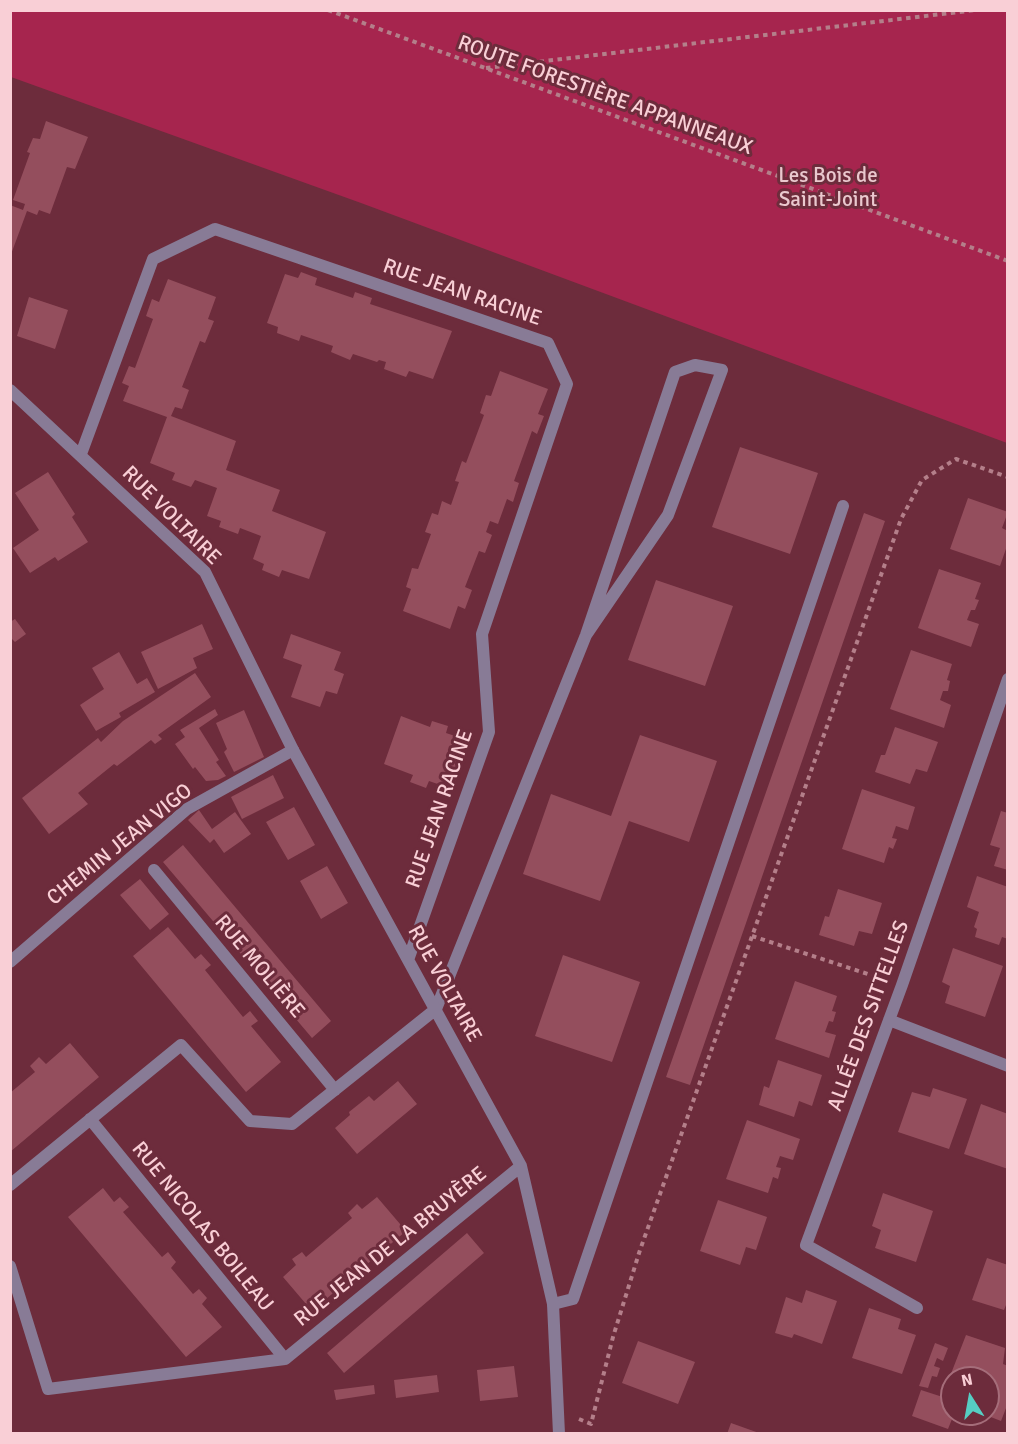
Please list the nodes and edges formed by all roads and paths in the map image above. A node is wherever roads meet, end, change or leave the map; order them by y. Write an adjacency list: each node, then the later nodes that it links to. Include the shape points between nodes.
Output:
1 (328, 10): 3 (path, ROUTE FORESTIÈRE APPANNEAUX)
2 (976, 10): 3 (path)
3 (485, 68): 4 (path, ROUTE FORESTIÈRE APPANNEAUX)
4 (1008, 261)
5 (10, 390): 6 (street, RUE VOLTAIRE)
6 (81, 454): 11 (street, RUE VOLTAIRE, via 205,572); 14 (street, RUE JEAN RACINE, via 153,260 215,229 548,343 567,384 482,634 489,732)
7 (1008, 477): 13 (path, via 956,459 922,480 901,519)
8 (843, 506): 25 (street, via 573,1299)
9 (586, 635): 9 (street, via 668,515 722,370 695,365 675,372); 17 (street)
10 (1008, 679): 16 (street, ALLÉE DES SITTELLES)
11 (293, 750): 14 (street, RUE VOLTAIRE); 15 (street, CHEMIN JEAN VIGO, via 187,809)
12 (154, 870): 20 (street, RUE MOLIÈRE)
13 (752, 936): 16 (path); 28 (path, via 640,1250 591,1424)
14 (408, 960): 17 (street, RUE VOLTAIRE)
15 (10, 962)
16 (902, 985): 18 (street, ALLÉE DES SITTELLES)
17 (435, 1009): 20 (street); 22 (street, RUE VOLTAIRE)
18 (889, 1020): 19 (street); 26 (street, ALLÉE DES SITTELLES, via 806,1245)
19 (1008, 1066)
20 (335, 1090): 21 (street, via 292,1124 250,1121 181,1046)
21 (90, 1119): 23 (street); 27 (street, RUE NICOLAS BOILEAU)
22 (521, 1166): 25 (street, RUE VOLTAIRE); 27 (street, RUE JEAN DE LA BRUYÈRE)
23 (10, 1185)
24 (10, 1266): 27 (street, via 48,1389)
25 (553, 1304): 28 (street, RUE VOLTAIRE)
26 (917, 1308)
27 (285, 1359)
28 (559, 1412): 29 (street, RUE VOLTAIRE)
29 (559, 1434)

